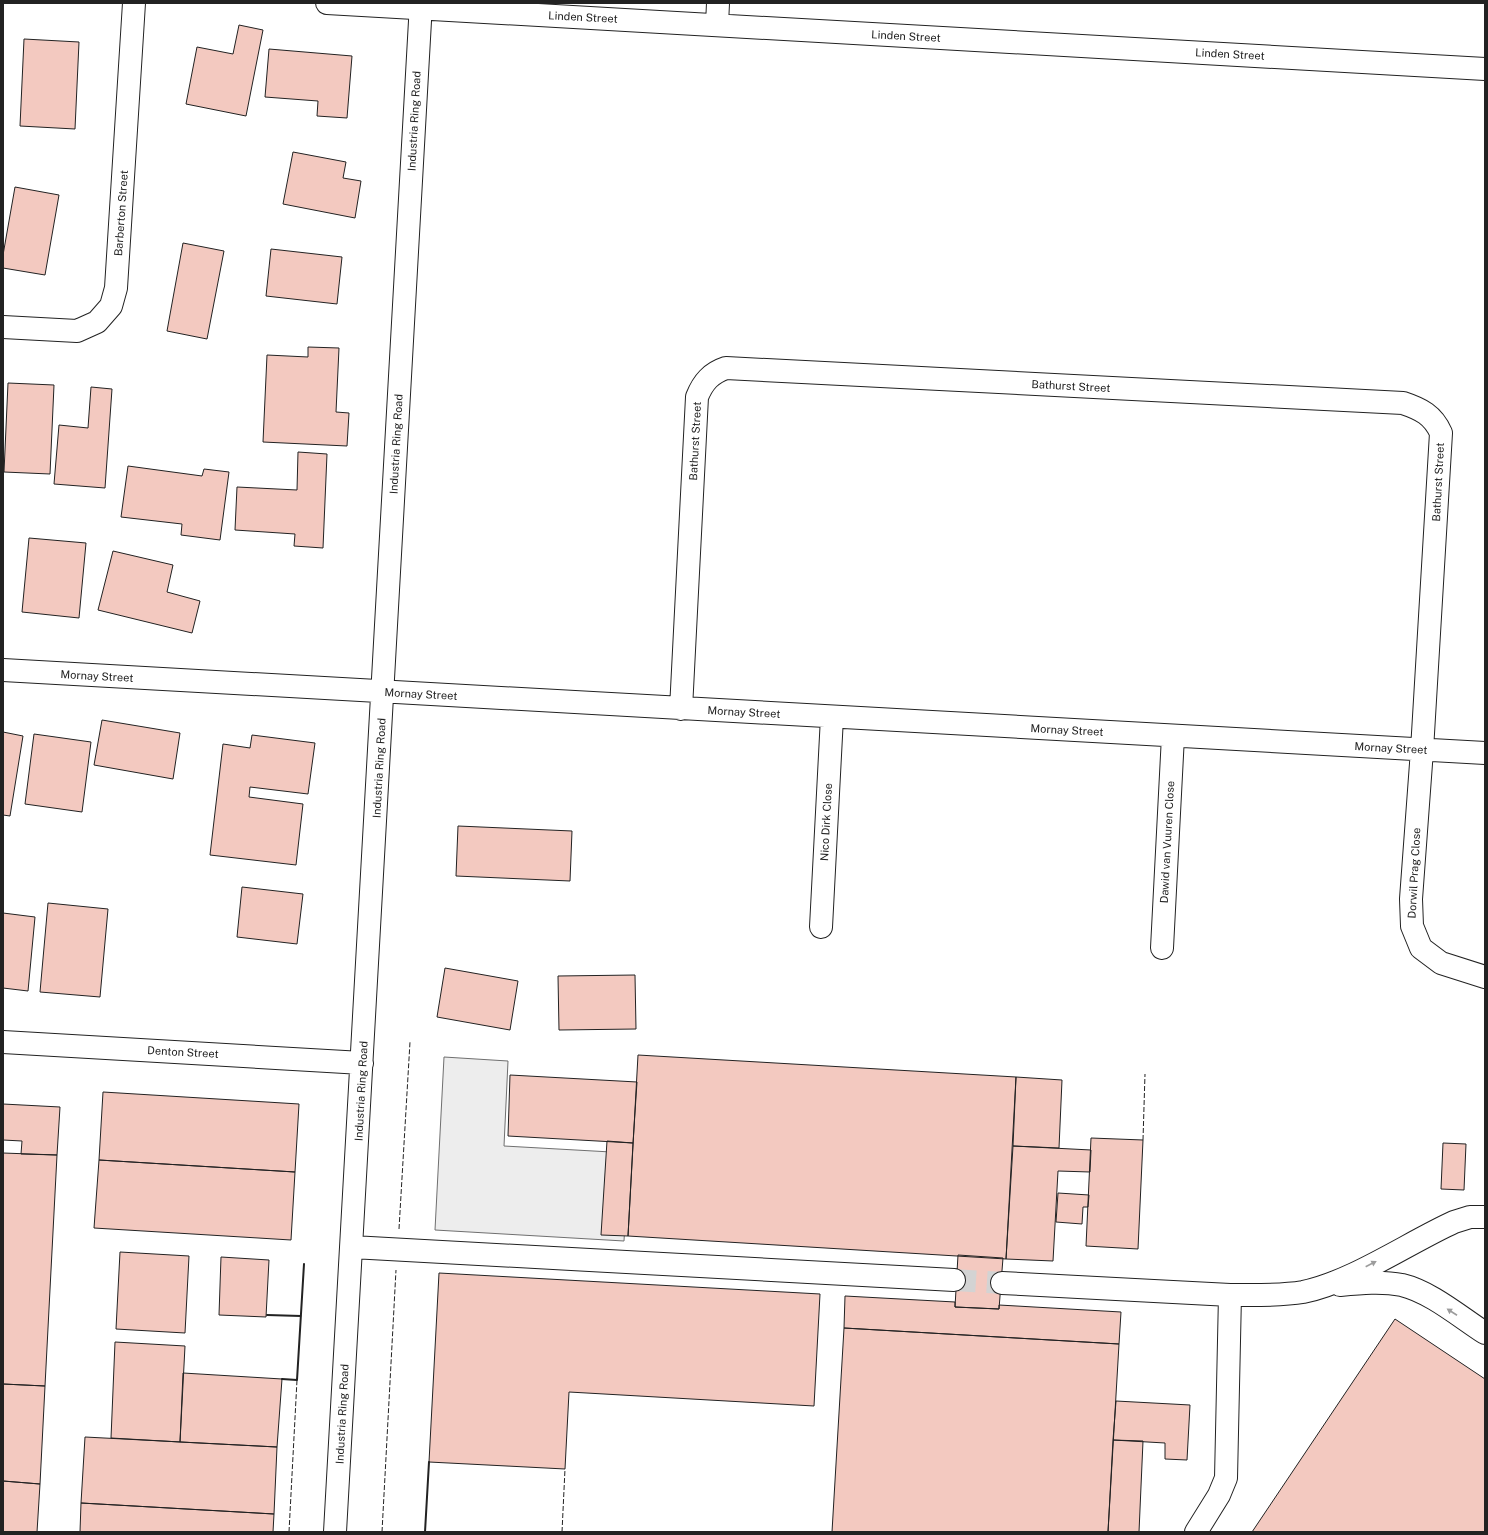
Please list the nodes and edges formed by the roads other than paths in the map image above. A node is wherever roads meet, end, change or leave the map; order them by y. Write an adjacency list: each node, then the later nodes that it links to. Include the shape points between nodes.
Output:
1 (134, 3): 7 (street, Barberton Street, via 116,288 111,306 97,322 77,332)
2 (328, 3): 4 (street, Linden Street)
3 (718, 3): 5 (street)
4 (421, 6): 5 (street, Linden Street); 9 (street, Industria Ring Road)
5 (716, 25): 6 (street, Linden Street)
6 (1485, 69)
7 (3, 327)
8 (3, 670): 9 (street, Mornay Street)
9 (383, 692): 10 (street, Mornay Street); 19 (street, Industria Ring Road)
10 (682, 709): 11 (street, Mornay Street); 13 (street, Bathurst Street, via 697,397 701,386 716,371 726,368 1395,403 1427,413 1436,422 1441,433)
11 (832, 717): 12 (street, Mornay Street); 15 (street, Nico Dirk Close)
12 (1173, 736): 13 (street, Mornay Street); 16 (street, Dawid van Vuuren Close)
13 (1422, 750): 14 (street, Mornay Street); 17 (street, Dorwil Prag Close, via 1411,899 1412,926 1421,948 1440,963)
14 (1485, 753)
15 (821, 927)
16 (1162, 948)
17 (1485, 977)
18 (3, 1042): 19 (street, Denton Street)
19 (362, 1063): 21 (street, Industria Ring Road)
20 (1485, 1217): 24 (street, one-way to 20, via 1454,1222 1470,1217)
21 (352, 1247): 22 (street); 27 (street, Industria Ring Road)
22 (954, 1280)
23 (1002, 1283): 25 (street)
24 (1323, 1286): 25 (street, via 1302,1292 1264,1296); 26 (street, one-way to 24, via 1423,1293 1402,1286 1376,1282)
25 (1230, 1295): 28 (street, via 1226,1478 1219,1495)
26 (1485, 1333)
27 (335, 1532)
28 (1196, 1532)

